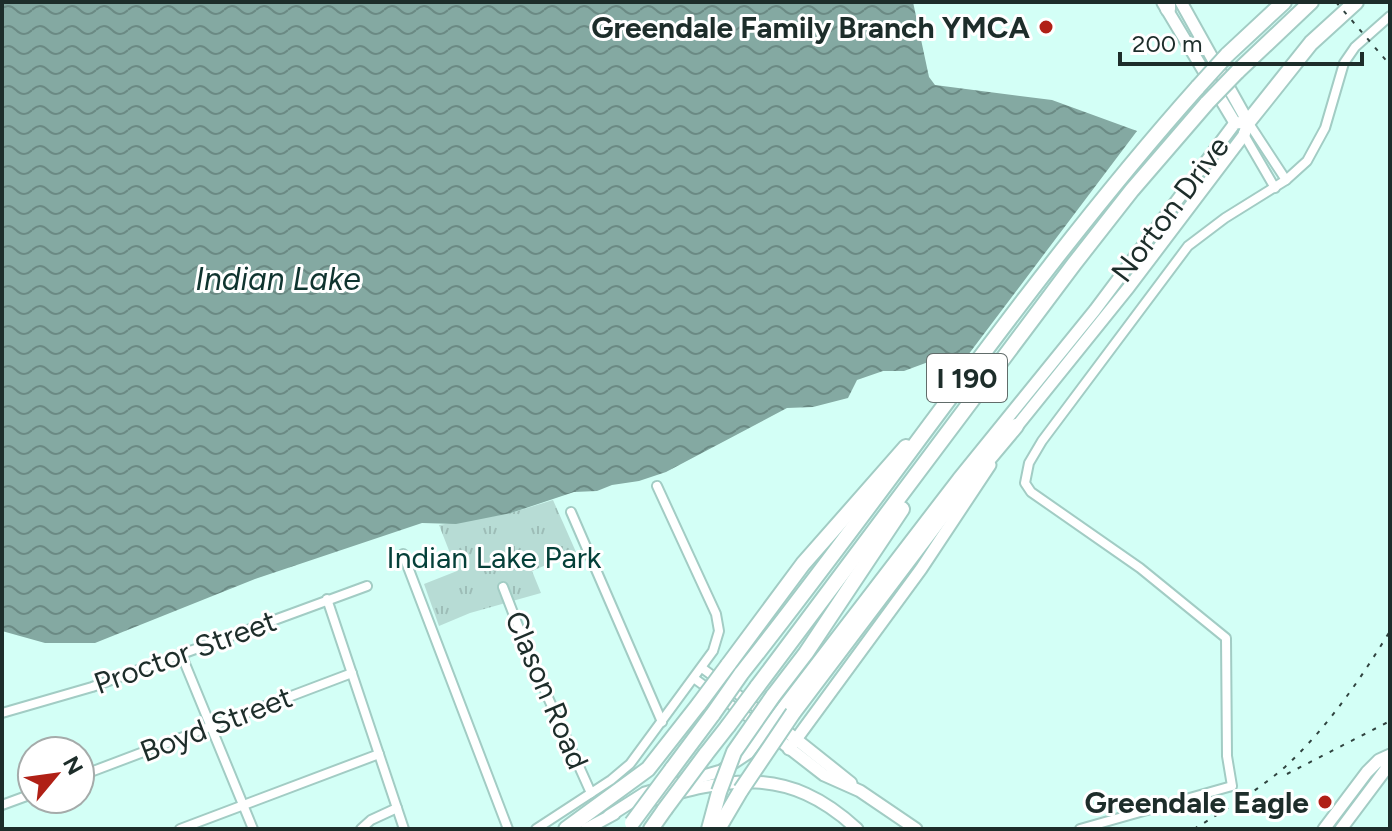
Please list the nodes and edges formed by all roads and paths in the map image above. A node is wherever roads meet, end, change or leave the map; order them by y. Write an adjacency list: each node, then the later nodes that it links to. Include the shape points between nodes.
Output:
1 (1284, 2): 9 (highway, I 190, bridge, via 1227,55 1108,190)
2 (1311, 2): 10 (highway, I 190, bridge, via 1207,103 1132,190)
3 (1356, 2): 6 (highway, via 1311,43)
4 (1170, 4): 6 (main road)
5 (1390, 16): 7 (street, Norton Drive, via 1348,56 1321,137 1307,161)
6 (1242, 126): 7 (street); 8 (street); 11 (main road, Norton Drive, via 1129,287); 24 (main road, Norton Drive)
7 (1286, 180): 8 (street, Norton Drive)
8 (1275, 188): 50 (street, Norton Drive, via 1184,251 1031,459 1025,479 1033,494 1140,568 1226,638 1232,786)
9 (945, 407): 35 (highway, I 190, bridge); 42 (highway, bridge, via 803,564 648,769)
10 (963, 414): 44 (highway, I 190, bridge); 45 (highway, bridge, via 806,653 734,752)
11 (1016, 426): 26 (main road, Norton Drive, via 921,569); 46 (highway, bridge, via 793,713)
12 (657, 486): 19 (street, via 717,618 718,638)
13 (571, 512): 23 (street)
14 (403, 554): 40 (street)
15 (367, 586): 17 (street, Proctor Street)
16 (503, 587): 30 (street, Clason Road)
17 (327, 599): 18 (street, Proctor Street); 20 (street)
18 (181, 654): 22 (street, Proctor Street); 25 (street)
19 (702, 668): 21 (street); 24 (street)
20 (352, 673): 25 (street, Boyd Street); 27 (street)
21 (695, 679): 23 (street); 24 (street)
22 (2, 713)
23 (662, 722): 30 (street, via 630,764)
24 (768, 724): 26 (main road); 34 (main road, Norton Drive, via 748,753 728,768 645,793)
25 (211, 726): 29 (street, Boyd Street); 31 (street)
26 (793, 744): 49 (main road, via 824,775 860,791)
27 (379, 754): 31 (street); 32 (street)
28 (1388, 764): 51 (main road, via 1379,760 1367,772); 52 (main road)
29 (96, 770)
30 (591, 793): 41 (street)
31 (243, 804): 36 (street); 37 (street)
32 (397, 808): 38 (street); 39 (street)
33 (839, 813): 34 (main road, via 786,787 745,781 703,786); 47 (main road); 48 (main road)
34 (609, 816): 43 (main road)
35 (629, 826)
36 (180, 829)
37 (253, 829)
38 (361, 829)
39 (404, 829)
40 (508, 829)
41 (536, 829)
42 (566, 829)
43 (586, 829)
44 (651, 829)
45 (709, 829)
46 (718, 829)
47 (849, 829)
48 (857, 829)
49 (916, 829)
50 (1080, 829)
51 (1324, 829)
52 (1341, 829)

